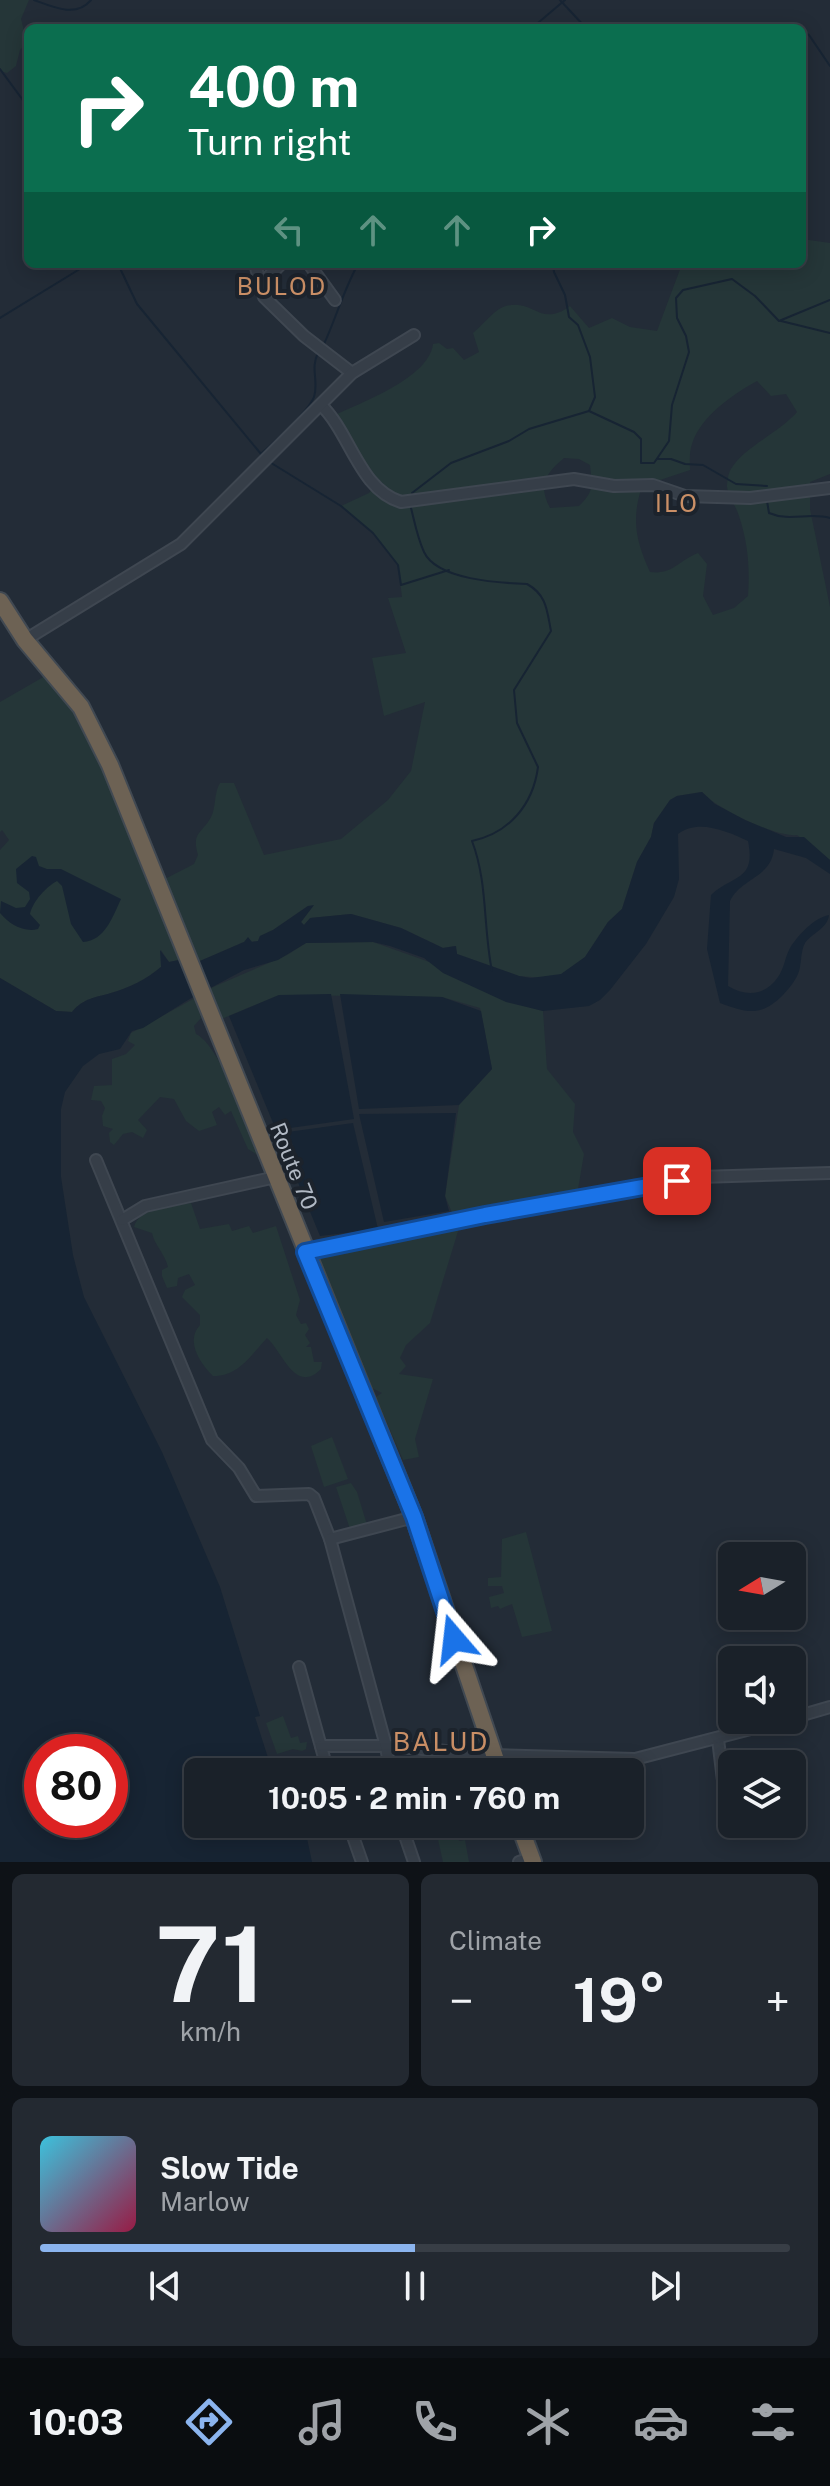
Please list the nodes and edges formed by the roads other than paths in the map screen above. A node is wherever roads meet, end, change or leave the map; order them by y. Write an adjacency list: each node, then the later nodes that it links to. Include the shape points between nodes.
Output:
1 (256, 268): 4 (street)
2 (277, 268): 4 (street)
3 (312, 268): 5 (street)
4 (259, 286): 7 (street, via 304,336)
5 (335, 300)
6 (414, 335): 7 (street)
7 (352, 373): 8 (street)
8 (321, 405): 9 (street, via 333,416 374,487 401,502 574,479 653,485 685,496 750,498); 11 (street, via 181,544)
9 (830, 488)
10 (3, 612): 11 (highway, Route 70)
11 (25, 640): 14 (highway, Route 70, via 96,733)
12 (96, 1160): 15 (street)
13 (830, 1173): 16 (street, via 700,1177)
14 (276, 1177): 15 (street, via 145,1206); 16 (highway, Route 70)
15 (122, 1220): 18 (street, via 212,1440 256,1496 314,1498)
16 (305, 1252): 17 (highway, Route 70)
17 (414, 1517): 18 (street); 27 (highway, Route 70)
18 (330, 1539): 25 (street)
19 (299, 1667): 24 (street)
20 (830, 1707): 21 (street)
21 (806, 1714)
22 (736, 1734): 23 (street)
23 (718, 1739): 26 (street); 27 (street, via 635,1759)
24 (321, 1746): 25 (street); 28 (street)
25 (386, 1746): 27 (street); 29 (street)
26 (719, 1750)
27 (494, 1755): 30 (highway, Route 70)
28 (324, 1758)
29 (388, 1758)
30 (495, 1758)
31 (353, 1838): 35 (street)
32 (406, 1838): 36 (street)
33 (522, 1838): 34 (highway)
34 (528, 1861)
35 (362, 1862)
36 (414, 1862)

